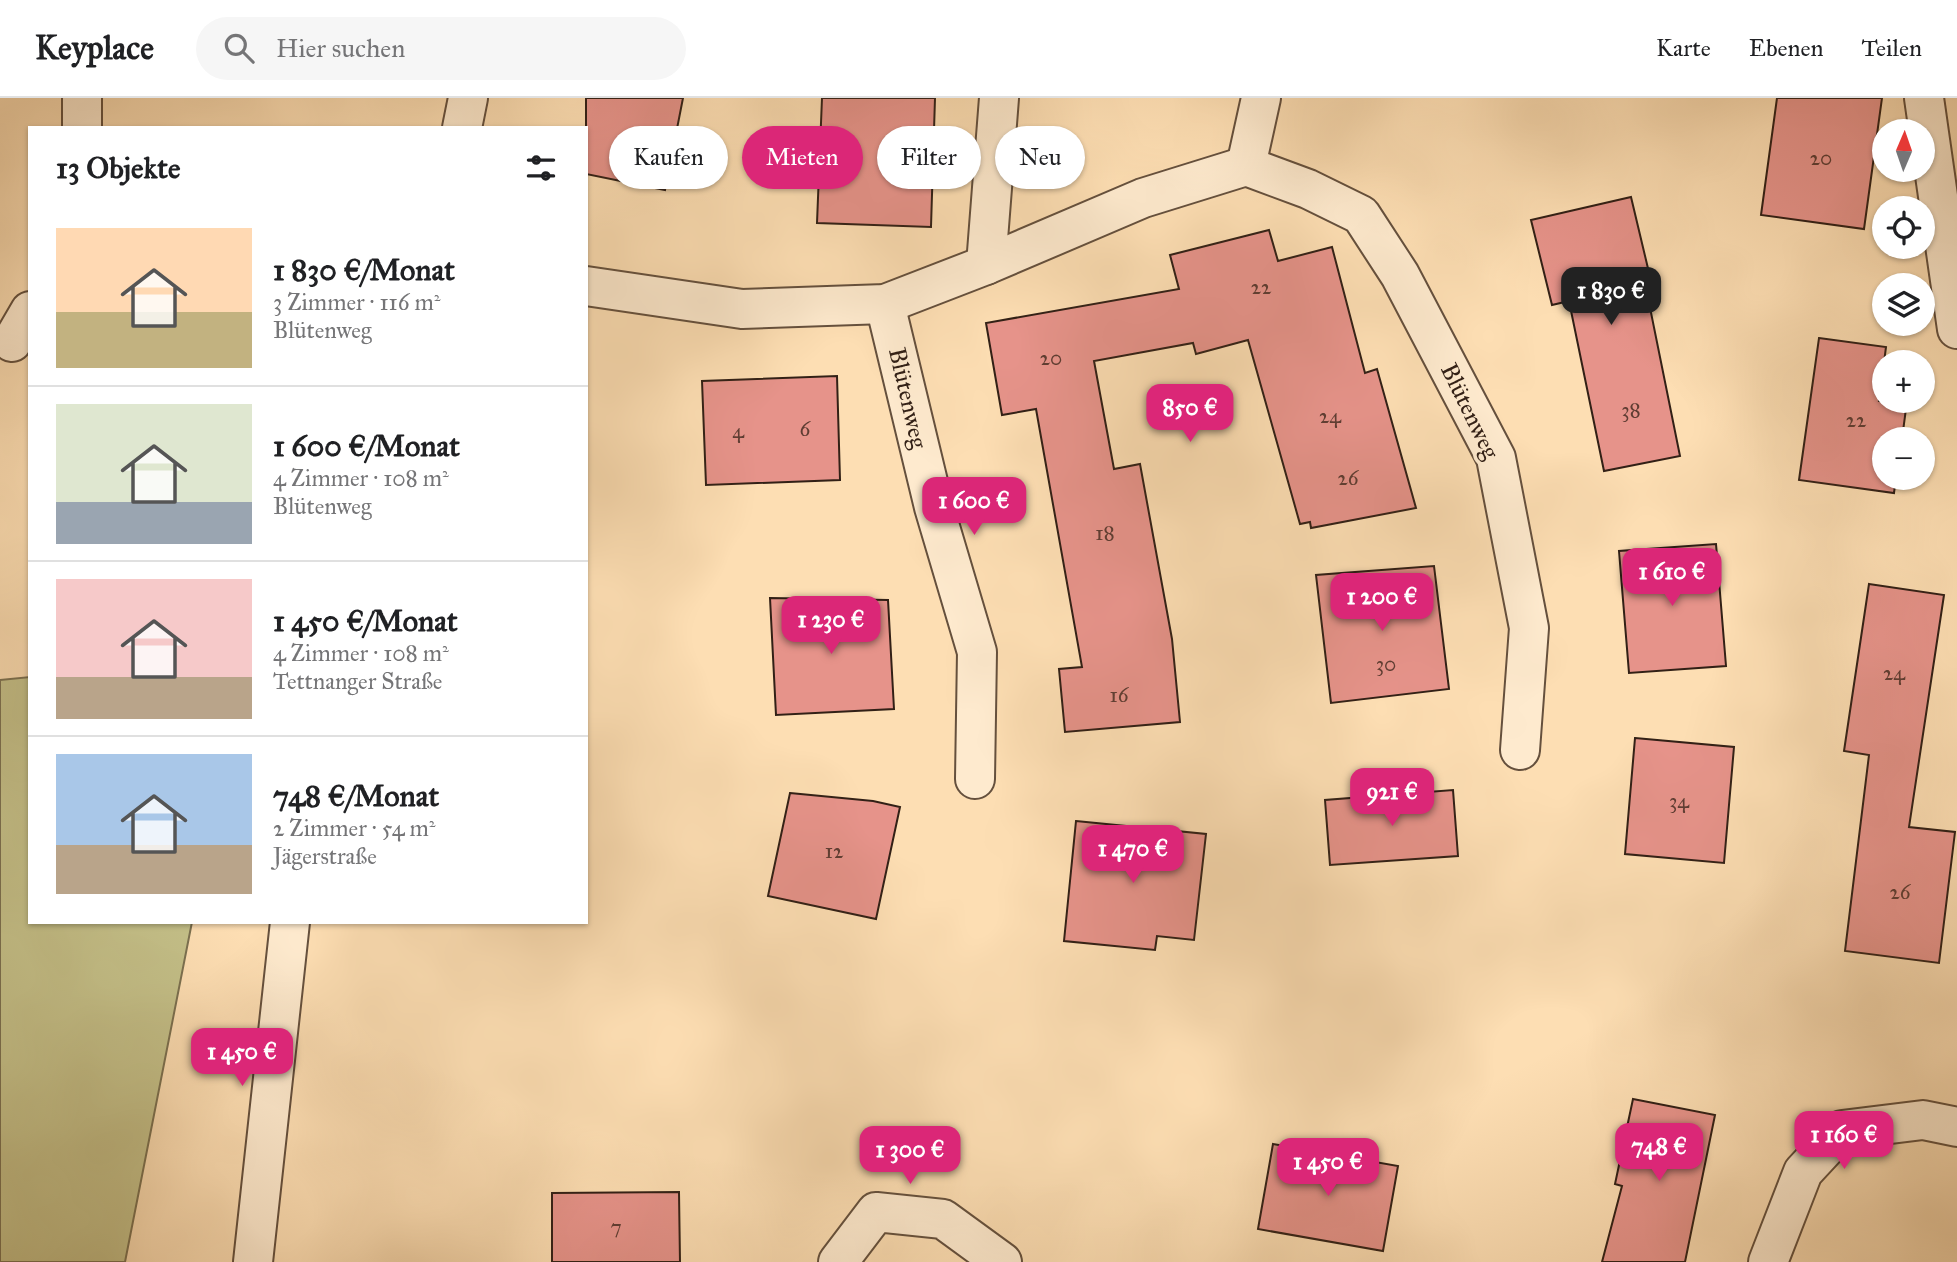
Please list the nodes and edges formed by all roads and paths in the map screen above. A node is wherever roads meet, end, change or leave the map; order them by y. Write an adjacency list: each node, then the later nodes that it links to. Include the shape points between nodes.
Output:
1 (82, 98): 6 (street)
2 (468, 98): 7 (street)
3 (999, 98): 9 (street)
4 (1261, 98): 8 (street)
5 (1924, 98): 12 (street)
6 (82, 126)
7 (462, 126)
8 (1246, 166): 9 (street, via 1143,198); 13 (street, Blütenweg, via 1308,188 1361,215 1401,275 1496,458 1529,628)
9 (986, 265): 11 (street)
10 (588, 286): 11 (street, via 742,309)
11 (885, 304): 14 (street, Blütenweg, via 934,507 977,652)
12 (1957, 330)
13 (1520, 750)
14 (975, 779)
15 (290, 924): 17 (street)
16 (1957, 1127): 20 (street, via 1923,1120 1842,1130 1803,1172)
17 (253, 1262)
18 (838, 1262): 19 (street, via 876,1212 943,1219)
19 (1002, 1262)
20 (1769, 1262)

